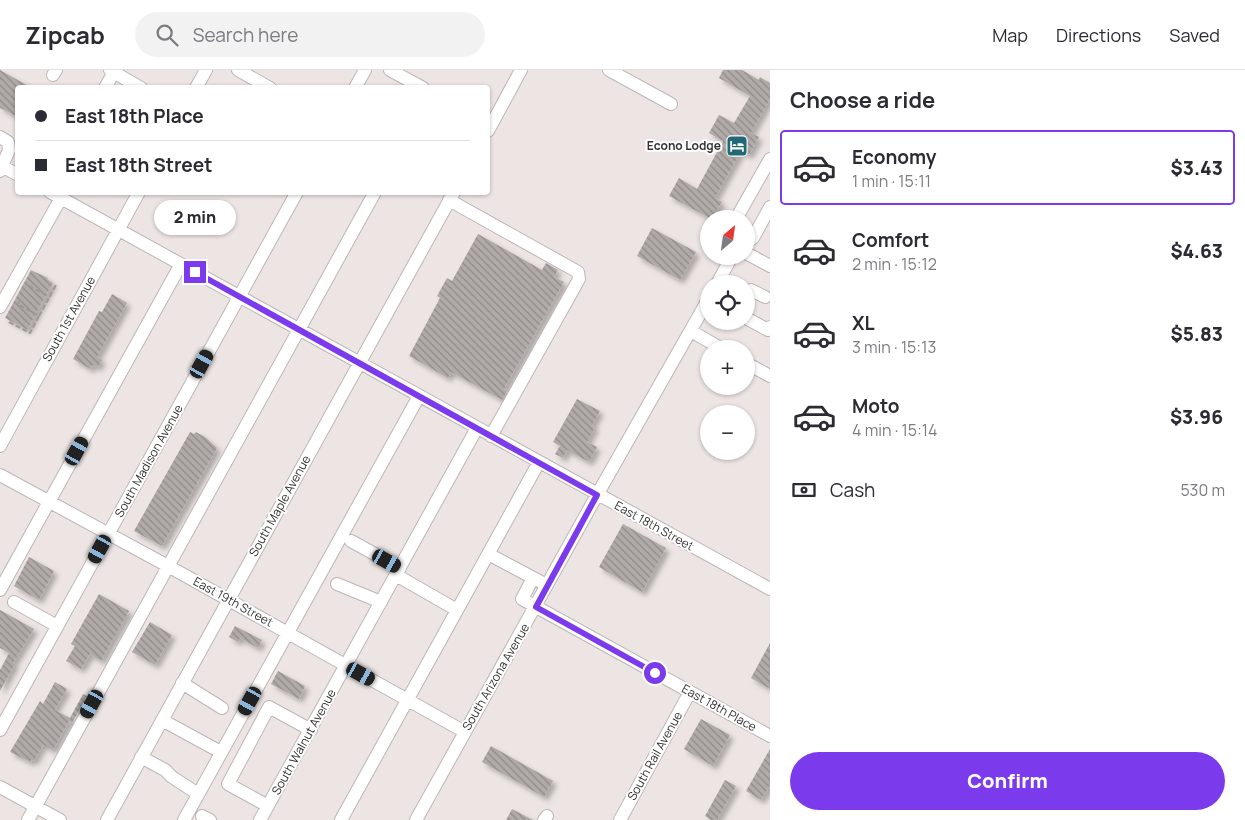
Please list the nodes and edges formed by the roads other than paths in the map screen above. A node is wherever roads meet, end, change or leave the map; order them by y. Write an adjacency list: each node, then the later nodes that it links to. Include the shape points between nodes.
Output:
1 (206, 70): 10 (street)
2 (238, 70): 11 (street)
3 (366, 70): 12 (street)
4 (390, 70): 13 (street)
5 (521, 70): 15 (street)
6 (609, 70): 14 (street)
7 (111, 71): 8 (street); 9 (street)
8 (106, 85)
9 (136, 85)
10 (198, 85)
11 (265, 85)
12 (357, 85)
13 (418, 85)
14 (671, 104)
15 (490, 124)
16 (0, 137): 18 (street, via 8,142 9,150)
17 (770, 159): 26 (street)
18 (1, 168): 19 (street)
19 (15, 174)
20 (55, 195): 27 (street, East 18th Street); 35 (street)
21 (136, 195): 27 (street, South 1st Avenue)
22 (296, 195): 34 (street, South Madison Avenue)
23 (374, 195): 38 (street)
24 (451, 196): 42 (street, South Maple Avenue); 47 (street, via 578,272 579,279)
25 (770, 207): 28 (street)
26 (741, 210)
27 (118, 230): 30 (street, East 18th Street); 48 (street, South 1st Avenue)
28 (755, 234)
29 (755, 258): 31 (street)
30 (181, 264): 34 (street, East 18th Street); 52 (street)
31 (770, 266)
32 (755, 291): 33 (street)
33 (768, 294)
34 (240, 296): 38 (street, East 18th Street); 53 (street, South Madison Avenue)
35 (0, 307)
36 (700, 315): 39 (street, South Arizona Avenue)
37 (755, 323): 40 (street)
38 (299, 330): 42 (street, East 18th Street); 56 (street)
39 (691, 330): 41 (street); 51 (street, South Arizona Avenue)
40 (769, 331)
41 (707, 340)
42 (359, 363): 45 (street, East 18th Street); 63 (street, South Maple Avenue)
43 (755, 368): 44 (street)
44 (770, 376)
45 (419, 396): 46 (street, East 18th Street); 69 (street)
46 (477, 428): 47 (street, East 18th Street); 57 (street, South Walnut Avenue)
47 (491, 436): 49 (street, East 18th Street)
48 (0, 446)
49 (539, 462): 51 (street, East 18th Street); 67 (street)
50 (0, 475): 52 (street, East 19th Street)
51 (597, 495): 60 (street, South Arizona Avenue); 61 (street, East 18th Street)
52 (49, 501): 53 (street, East 19th Street); 62 (street)
53 (108, 534): 56 (street, East 19th Street); 68 (street, South Madison Avenue)
54 (351, 541): 57 (street)
55 (494, 557): 58 (street)
56 (168, 566): 63 (street, East 19th Street); 84 (street)
57 (398, 572): 65 (street, South Walnut Avenue); 67 (street)
58 (533, 578): 60 (street); 66 (street, via 522,599)
59 (337, 584): 65 (street)
60 (548, 586): 66 (street, South Arizona Avenue)
61 (770, 589)
62 (0, 590)
63 (228, 600): 69 (street, East 19th Street); 71 (street, South Maple Avenue)
64 (14, 602): 68 (street)
65 (381, 602): 70 (street, South Walnut Avenue)
66 (536, 607): 72 (street, East 18th Place); 78 (street, South Arizona Avenue)
67 (457, 610): 73 (street)
68 (57, 626): 76 (street, South Madison Avenue)
69 (288, 633): 70 (street, East 19th Street); 89 (street)
70 (346, 666): 73 (street, East 19th Street); 77 (street, South Walnut Avenue)
71 (182, 683): 74 (street); 75 (street, South Maple Avenue)
72 (690, 692): 79 (street, East 18th Place); 93 (street, South Rail Avenue)
73 (406, 700): 78 (street, East 19th Street); 91 (street)
74 (222, 708)
75 (162, 720): 80 (street); 81 (street, South Maple Avenue)
76 (0, 730)
77 (311, 730): 85 (street, South Walnut Avenue); 85 (street, via 270,708 228,784)
78 (464, 732): 92 (street, South Arizona Avenue)
79 (770, 736)
80 (217, 750)
81 (141, 757): 83 (street); 88 (street, South Maple Avenue)
82 (0, 787): 84 (street)
83 (192, 790)
84 (36, 806): 86 (street); 87 (street)
85 (268, 806): 90 (street, South Walnut Avenue)
86 (28, 820)
87 (60, 820)
88 (106, 820)
89 (184, 820)
90 (260, 820)
91 (341, 820)
92 (416, 820)
93 (620, 820)

